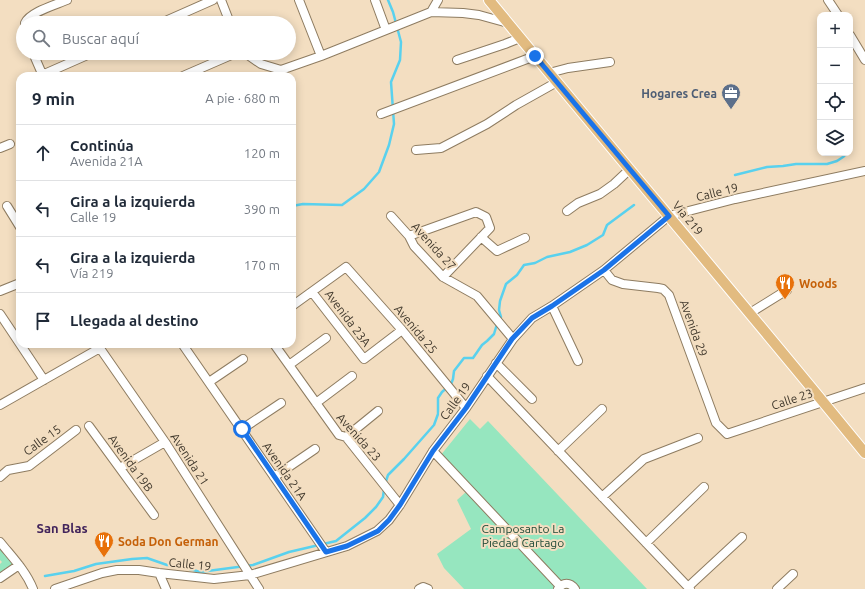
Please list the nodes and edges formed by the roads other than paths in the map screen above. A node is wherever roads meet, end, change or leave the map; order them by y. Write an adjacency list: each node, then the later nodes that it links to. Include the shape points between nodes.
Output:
1 (66, 0): 11 (street)
2 (213, 0): 12 (street)
3 (221, 0): 13 (street)
4 (299, 0): 18 (street)
5 (375, 0): 15 (street)
6 (438, 0): 9 (street)
7 (489, 0): 14 (main road, Vía 219)
8 (828, 0): 10 (street)
9 (431, 12): 14 (street, via 479,14); 15 (street)
10 (836, 12)
11 (32, 16)
12 (177, 16)
13 (227, 16)
14 (508, 23): 16 (main road, Vía 219)
15 (386, 30): 18 (street)
16 (520, 38): 19 (main road, Vía 219); 24 (street)
17 (853, 40): 25 (street)
18 (321, 56): 23 (street, via 281,70)
19 (535, 56): 30 (main road, Vía 219); 32 (street)
20 (36, 60): 27 (street)
21 (77, 60): 28 (street)
22 (220, 60): 29 (street)
23 (255, 60)
24 (457, 60)
25 (865, 60)
26 (610, 62): 30 (street)
27 (40, 72)
28 (51, 72)
29 (192, 72)
30 (549, 73): 31 (main road, Vía 219)
31 (557, 82): 35 (street, via 488,124 441,148); 36 (main road, Vía 219)
32 (381, 114)
33 (10, 144): 34 (street)
34 (0, 148)
35 (416, 150)
36 (630, 169): 39 (street, via 600,194 578,203); 41 (main road, Vía 219)
37 (865, 171): 41 (street, Calle 19)
38 (7, 206): 42 (street)
39 (567, 211)
40 (391, 216): 43 (street, Avenida 27)
41 (669, 216): 46 (street, Calle 19); 54 (main road, Vía 219)
42 (16, 221)
43 (409, 236): 44 (street, via 476,212 486,217 490,228); 47 (street, Avenida 27, via 414,246)
44 (481, 236): 45 (street, via 496,251); 47 (street)
45 (525, 238)
46 (604, 270): 53 (street, Calle 19); 85 (street, Avenida 29, via 612,280 623,284 663,289 669,295 716,423)
47 (443, 277): 59 (street, Avenida 27, via 477,296)
48 (16, 285): 50 (street)
49 (787, 290): 54 (street)
50 (0, 291)
51 (312, 292): 52 (street); 56 (street, Avenida 25, via 346,266); 56 (street, Avenida 23A, via 364,359)
52 (296, 303)
53 (552, 306): 59 (street, Calle 19, via 532,318); 66 (street)
54 (750, 313): 75 (main road, Vía 219)
55 (0, 314): 57 (street)
56 (402, 330): 79 (street, Avenida 25)
57 (16, 338)
58 (326, 338): 68 (street)
59 (512, 339): 67 (street, Calle 19)
60 (23, 348): 71 (street)
61 (95, 348): 71 (street)
62 (99, 348): 88 (street, Avenida 21)
63 (185, 348): 72 (street, Avenida 21A)
64 (277, 348): 68 (street, Avenida 23)
65 (244, 359): 72 (street)
66 (578, 361)
67 (496, 363): 70 (street, Calle 19); 74 (street)
68 (289, 365): 77 (street, Avenida 23)
69 (352, 376): 77 (street)
70 (487, 376): 79 (street, Calle 19); 90 (street)
71 (44, 380): 78 (street)
72 (209, 382): 83 (street, Avenida 21A)
73 (865, 388): 75 (street, Calle 23)
74 (532, 399)
75 (823, 401): 85 (street, Calle 23); 92 (main road, Vía 219)
76 (281, 402): 83 (street)
77 (316, 403): 86 (street, Avenida 23, via 339,435)
78 (0, 405)
79 (466, 408): 91 (street, Calle 19)
80 (602, 409): 90 (street)
81 (378, 411): 86 (street)
82 (89, 426): 93 (street, Avenida 19B)
83 (242, 429): 95 (street, Avenida 21A)
84 (76, 430): 94 (street, Calle 15, via 29,466 8,470)
85 (727, 434)
86 (346, 437): 98 (street, Avenida 23)
87 (698, 438): 97 (street, via 644,459)
88 (165, 442): 93 (street); 107 (street, Avenida 21)
89 (315, 449): 95 (street)
90 (558, 450): 97 (street)
91 (433, 451): 98 (street, Calle 19); 109 (street)
92 (865, 453)
93 (120, 468): 99 (street, Avenida 19B)
94 (0, 477)
95 (274, 477): 103 (street, Avenida 21A)
96 (704, 487): 102 (street)
97 (602, 497): 102 (street)
98 (400, 505): 103 (street, Calle 19, via 378,531 347,546)
99 (154, 514)
100 (742, 537): 110 (street)
101 (0, 542): 104 (street)
102 (646, 543): 110 (street)
103 (326, 552): 107 (street, Calle 19)
104 (19, 565): 108 (street); 111 (street)
105 (159, 573): 107 (street, Calle 19, via 214,579); 112 (street, Calle 19, via 117,570); 113 (street)
106 (793, 574): 116 (street)
107 (250, 575): 114 (street, Avenida 21)
108 (0, 578)
109 (559, 587): 115 (street, via 569,584)
110 (689, 588)
111 (33, 589)
112 (55, 589)
113 (166, 589)
114 (259, 589)
115 (575, 589)
116 (777, 589)

